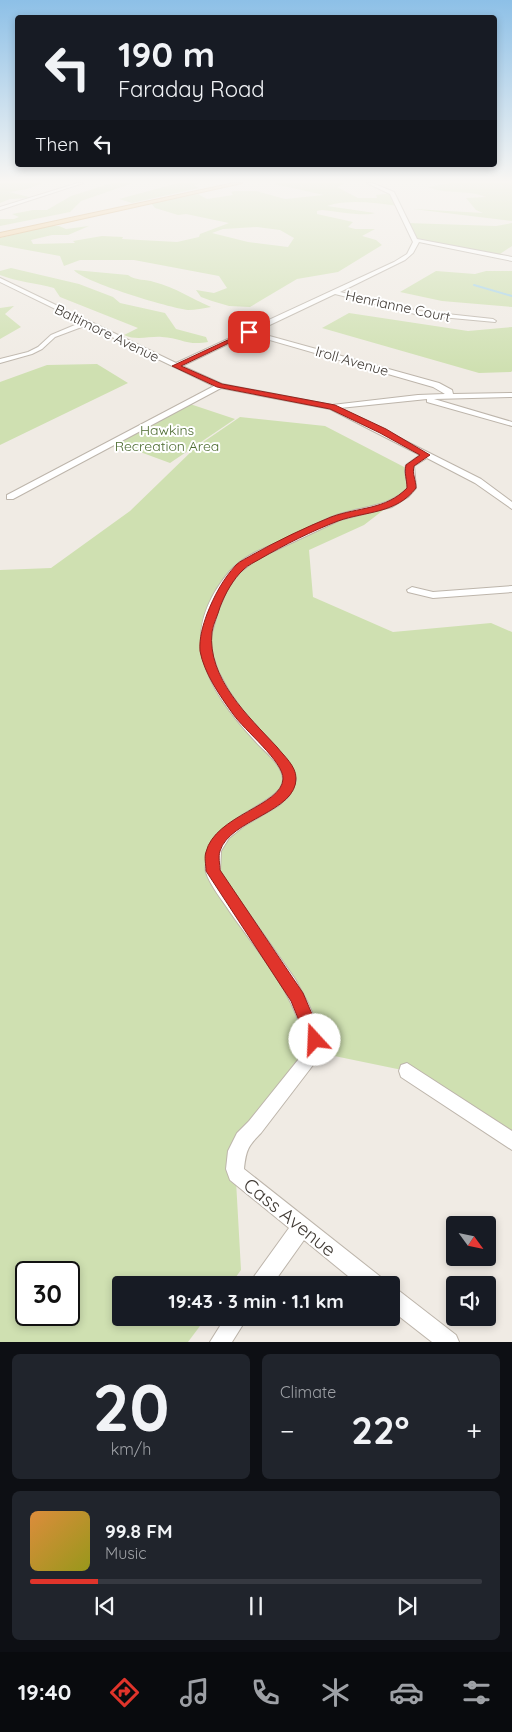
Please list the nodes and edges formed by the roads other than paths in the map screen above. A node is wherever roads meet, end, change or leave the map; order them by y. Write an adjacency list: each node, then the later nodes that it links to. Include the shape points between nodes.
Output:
1 (414, 246): 5 (street, via 413,251 402,260)
2 (444, 246): 3 (street)
3 (512, 259)
4 (0, 280): 7 (street, Baltimore Avenue)
5 (334, 292): 6 (street, Henrianne Court, via 419,313); 8 (street)
6 (493, 321)
7 (86, 323): 9 (street, via 53,336 30,353); 10 (street, Baltimore Avenue)
8 (249, 332): 10 (street); 13 (street, Iroll Avenue, via 436,385 449,392)
9 (0, 361)
10 (176, 366): 11 (street, Baltimore Avenue)
11 (220, 386): 15 (street, Baltimore Avenue); 18 (street)
12 (512, 395): 13 (street, Baltimore Avenue)
13 (449, 396): 14 (street, Baltimore Avenue)
14 (418, 397): 15 (street, Baltimore Avenue); 16 (street)
15 (332, 407): 17 (street)
16 (512, 424)
17 (426, 455): 19 (street, via 478,481); 24 (street, Cass Avenue, via 410,465 408,473 412,488 401,499 386,507 336,519 240,566 220,595 207,631 206,651 216,680 238,713 283,763 290,778 289,786 277,800 222,835 213,852 213,871 297,998 315,1040 315,1052 243,1139 235,1163 236,1174)
18 (10, 497)
19 (512, 506)
20 (512, 589): 21 (street, via 433,594)
21 (412, 590)
22 (407, 1071): 23 (street)
23 (512, 1141)
24 (301, 1228): 25 (street); 26 (street, Cass Avenue)
25 (266, 1276)
26 (363, 1276)
27 (400, 1305): 30 (street)
28 (231, 1326): 29 (street)
29 (220, 1342)
30 (449, 1342)

